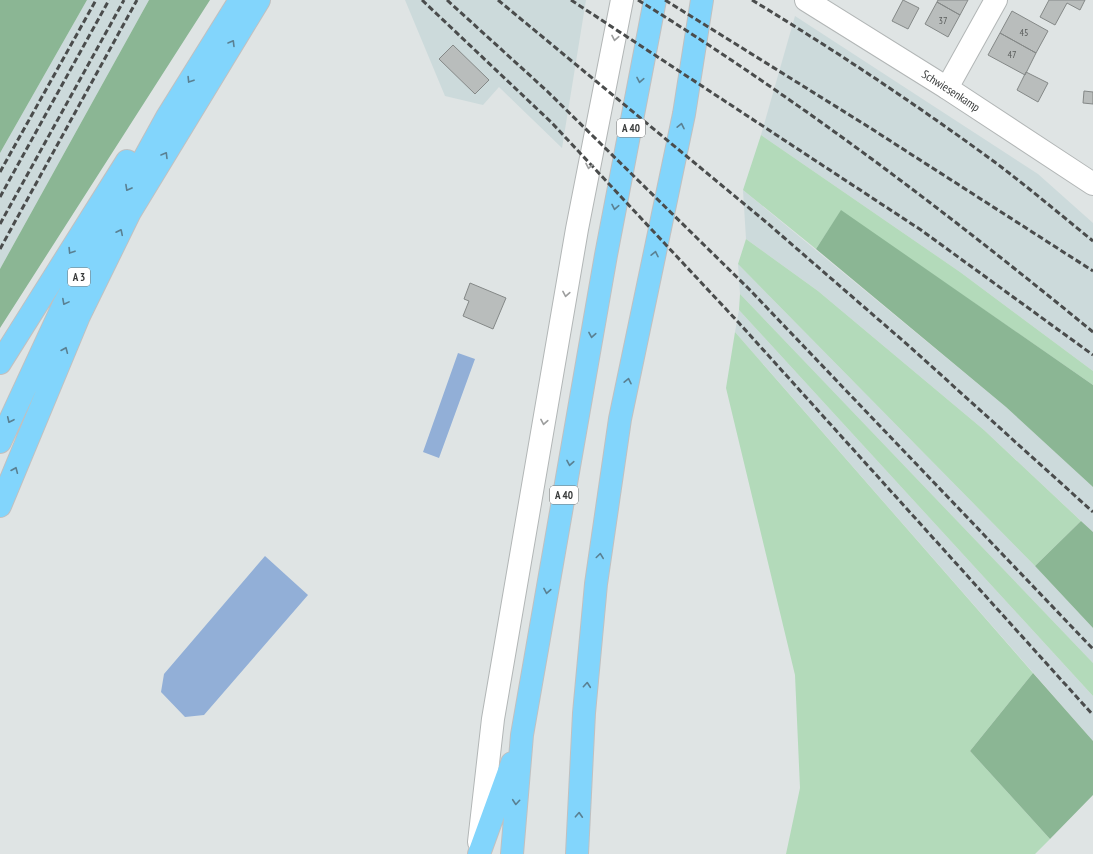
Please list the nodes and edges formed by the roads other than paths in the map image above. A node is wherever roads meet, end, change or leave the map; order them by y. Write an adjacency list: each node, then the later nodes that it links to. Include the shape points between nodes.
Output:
1 (240, 0): 9 (highway, A 3, one-way to 9)
2 (260, 0): 13 (highway, A 3, one-way to 2, via 79,316 130,212)
3 (622, 0): 15 (street, one-way to 15, via 576,237 496,704)
4 (655, 0): 14 (highway, A 40, one-way to 14, via 606,255)
5 (702, 0): 17 (highway, one-way to 5, via 584,713 596,584 619,427 684,114)
6 (806, 0): 8 (street, Schwiesenkamp)
7 (996, 0): 8 (street)
8 (947, 88): 10 (street, Schwiesenkamp)
9 (167, 117): 11 (highway, one-way to 11, via 129,157); 12 (highway, A 3, one-way to 12, via 64,304)
10 (1093, 184)
11 (0, 362)
12 (0, 442)
13 (0, 506)
14 (522, 735): 15 (highway); 16 (highway, A 40, one-way to 16)
15 (478, 854)
16 (512, 854)
17 (577, 854)

